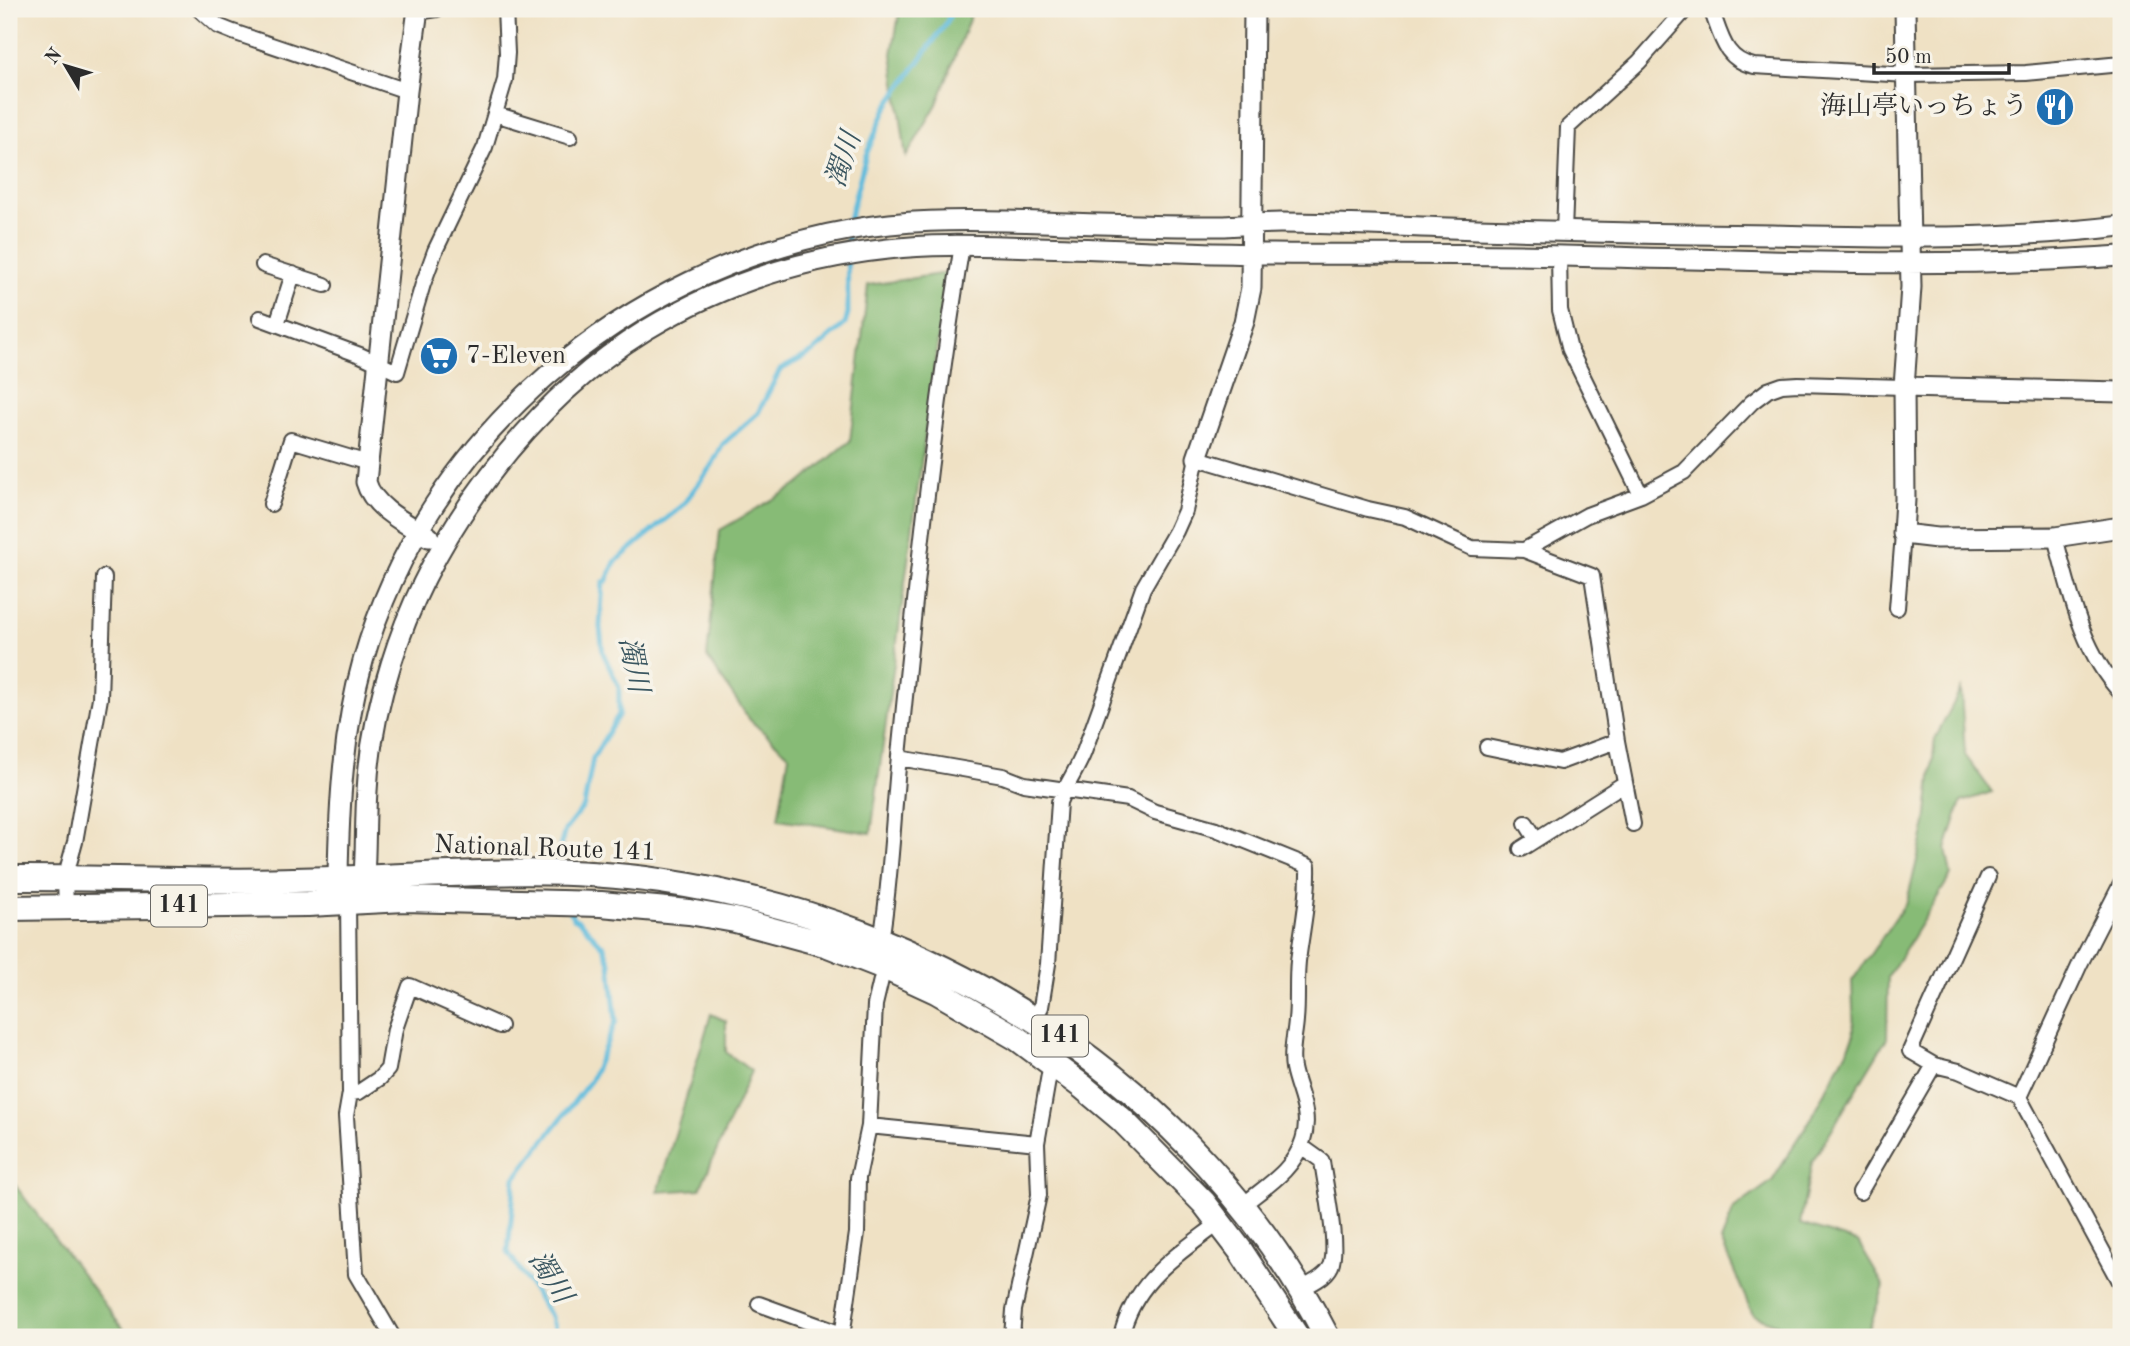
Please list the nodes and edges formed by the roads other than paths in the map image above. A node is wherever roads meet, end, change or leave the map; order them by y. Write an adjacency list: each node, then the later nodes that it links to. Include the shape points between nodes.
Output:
1 (199, 9): 10 (street, via 233,32)
2 (505, 9): 11 (street, via 508,53)
3 (1254, 9): 13 (street)
4 (1686, 9): 15 (street, via 1639,62 1568,127)
5 (1712, 9): 9 (street, via 1727,48 1745,64)
6 (1905, 9): 9 (street)
7 (424, 10): 10 (street)
8 (2121, 64): 9 (street, via 2026,73)
9 (1908, 75): 16 (street)
10 (407, 91): 27 (street)
11 (495, 114): 12 (street); 27 (street, via 485,147 435,251 397,372)
12 (570, 137)
13 (1251, 224): 15 (street); 18 (street); 35 (street, via 964,221 887,225 821,236 739,259 629,314 537,382 463,464)
14 (2121, 226): 16 (street, via 2060,233)
15 (1564, 232): 16 (street)
16 (1909, 236): 22 (street)
17 (962, 245): 18 (street); 38 (street, via 820,259 704,299 644,332 559,399 516,442); 45 (street, via 926,507)
18 (1251, 254): 19 (street); 30 (street, via 1244,322)
19 (1559, 255): 22 (street); 32 (street, via 1560,310 1570,350)
20 (2121, 256): 22 (street)
21 (263, 265): 23 (street)
22 (1910, 265): 28 (street)
23 (293, 274): 24 (street); 26 (street)
24 (325, 285)
25 (260, 317): 26 (street)
26 (277, 324): 27 (street)
27 (377, 363): 31 (street)
28 (1904, 387): 29 (street); 32 (street, via 1798,384 1768,390 1684,472); 36 (street)
29 (2121, 392)
30 (1197, 458): 39 (street, via 1405,517 1472,548); 47 (street, via 1177,531 1143,589 1075,775)
31 (368, 463): 33 (street, via 290,440); 35 (street, via 369,493)
32 (1641, 495): 39 (street, via 1587,515)
33 (271, 504)
34 (2121, 527): 37 (street)
35 (419, 530): 38 (street); 56 (street, via 382,605 363,661 347,738)
36 (1903, 534): 37 (street); 41 (street)
37 (2055, 537): 42 (street, via 2088,644)
38 (443, 545): 52 (street, via 405,622 373,737)
39 (1524, 550): 43 (street, via 1592,576)
40 (104, 577): 55 (street, via 100,698)
41 (1897, 608)
42 (2121, 693)
43 (1617, 741): 44 (street, via 1560,762); 46 (street)
44 (1487, 747)
45 (899, 758): 47 (street); 61 (street)
46 (1625, 783): 49 (street); 50 (street)
47 (1064, 789): 63 (street, via 1057,816 1048,964); 71 (street, via 1128,799 1308,866 1292,1045 1293,1067 1305,1105)
48 (1526, 823): 50 (street)
49 (1633, 824)
50 (1536, 839): 51 (street)
51 (1521, 849)
52 (364, 876): 56 (highway, National Route 141 / 141); 58 (street); 61 (highway, National Route 141 / 141, via 602,875 659,880 808,913)
53 (1988, 877): 66 (street, via 1910,1051)
54 (9, 878): 55 (highway, National Route 141 / 141)
55 (65, 878): 56 (highway, National Route 141 / 141); 60 (street)
56 (338, 878): 58 (street)
57 (2121, 884): 68 (street)
58 (348, 901): 60 (highway, National Route 141 / 141); 62 (highway, National Route 141 / 141, via 518,901 689,912 775,930); 67 (street)
59 (9, 908): 60 (highway, National Route 141 / 141)
60 (66, 908)
61 (881, 941): 63 (highway, National Route 141 / 141, via 936,964)
62 (884, 967): 65 (highway, National Route 141 / 141, via 972,1011); 69 (street, via 875,1005)
63 (1035, 1018): 73 (highway, National Route 141 / 141, via 1155,1112)
64 (500, 1026): 67 (street, via 410,986 388,1069 359,1092)
65 (1052, 1063): 70 (street); 74 (highway, National Route 141 / 141, via 1121,1119)
66 (1934, 1065): 68 (street); 72 (street)
67 (349, 1093): 79 (street, via 346,1116 356,1275)
68 (2019, 1097): 75 (street)
69 (869, 1126): 70 (street); 78 (street, via 858,1178 857,1233)
70 (1037, 1143): 80 (street, via 1039,1195)
71 (1301, 1146): 73 (street, via 1287,1169); 76 (street, via 1322,1161 1334,1248 1331,1268)
72 (1860, 1192)
73 (1243, 1205): 76 (highway, National Route 141 / 141)
74 (1219, 1223): 81 (street, via 1155,1274 1132,1305); 82 (highway, National Route 141 / 141)
75 (2121, 1285)
76 (1300, 1289): 83 (highway, National Route 141 / 141)
77 (759, 1304): 78 (street)
78 (842, 1336)
79 (393, 1337)
80 (1012, 1337)
81 (1121, 1337)
82 (1297, 1337)
83 (1327, 1337)

